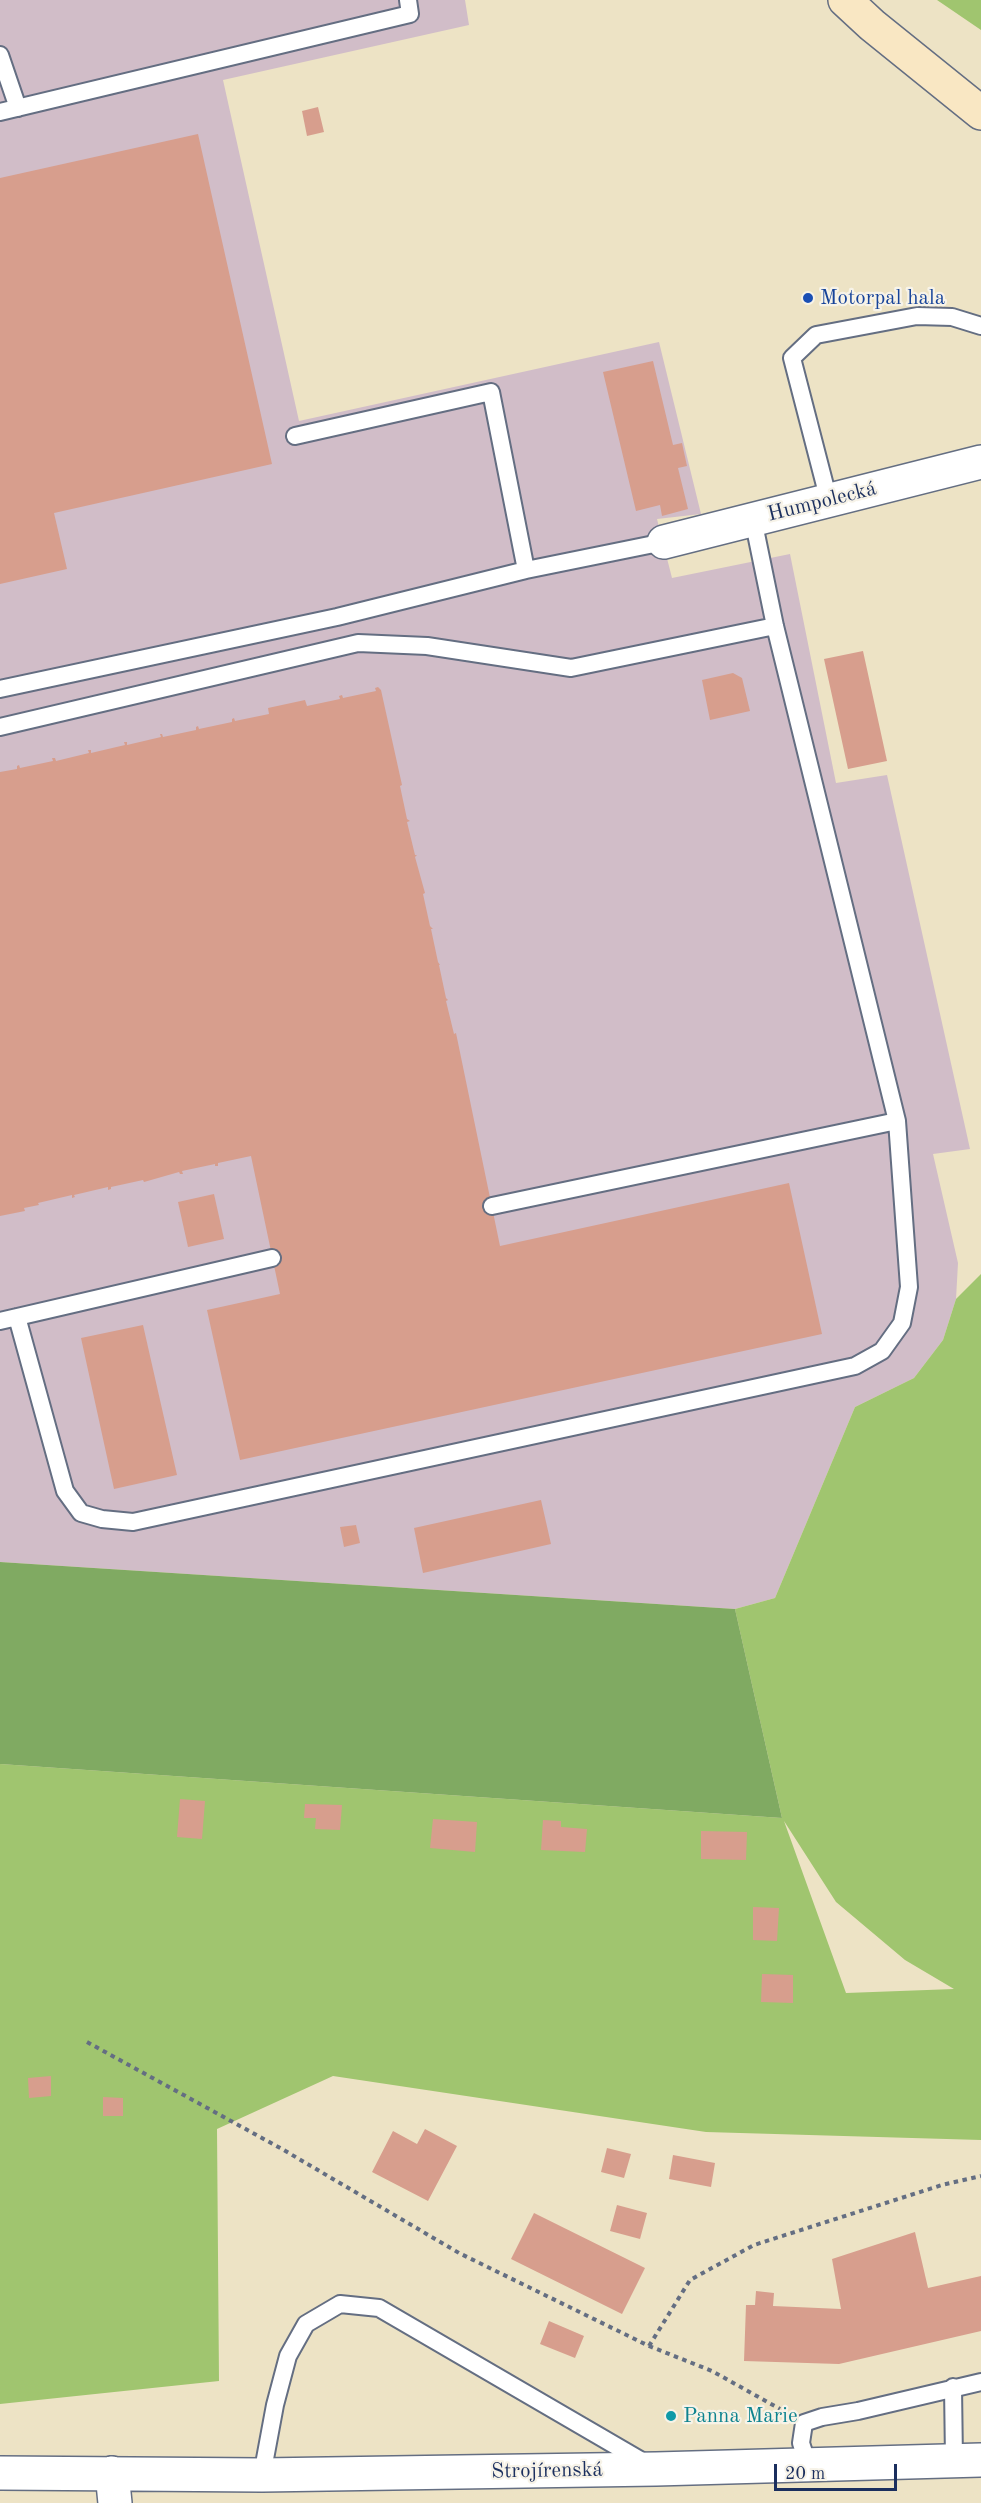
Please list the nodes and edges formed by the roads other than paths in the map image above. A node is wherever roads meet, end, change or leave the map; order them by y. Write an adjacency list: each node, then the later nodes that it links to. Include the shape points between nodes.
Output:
1 (408, 0): 4 (lane, via 410,14)
2 (845, 0): 6 (main road)
3 (0, 55): 4 (lane)
4 (18, 108): 5 (lane)
5 (0, 112)
6 (981, 114)
7 (981, 326): 10 (lane, via 952,317 917,316 816,335 792,358)
8 (295, 436): 13 (lane, via 491,392)
9 (981, 462): 10 (street, Humpolecká)
10 (829, 501): 11 (street, Humpolecká)
11 (753, 519): 12 (street, Humpolecká); 14 (lane)
12 (664, 542): 13 (lane)
13 (526, 570): 15 (lane, via 337,617)
14 (775, 626): 16 (lane, via 571,668 427,646 358,643); 17 (lane)
15 (0, 689)
16 (0, 727)
17 (897, 1121): 18 (lane); 20 (lane, via 909,1287 902,1323 882,1351 855,1366 133,1522 81,1513 64,1491)
18 (492, 1206)
19 (272, 1258): 20 (lane)
20 (17, 1317): 21 (lane)
21 (0, 1321)
22 (981, 2382): 23 (lane)
23 (953, 2387): 24 (lane); 25 (lane, via 804,2423 801,2443)
24 (967, 2460): 25 (street, Strojírenská)
25 (808, 2465): 26 (street, Strojírenská)
26 (656, 2469): 28 (street, Strojírenská); 28 (lane, via 379,2308 340,2304 306,2324 288,2356)
27 (0, 2474): 29 (street, Strojírenská)
28 (262, 2475): 29 (street, Strojírenská)
29 (114, 2488)

